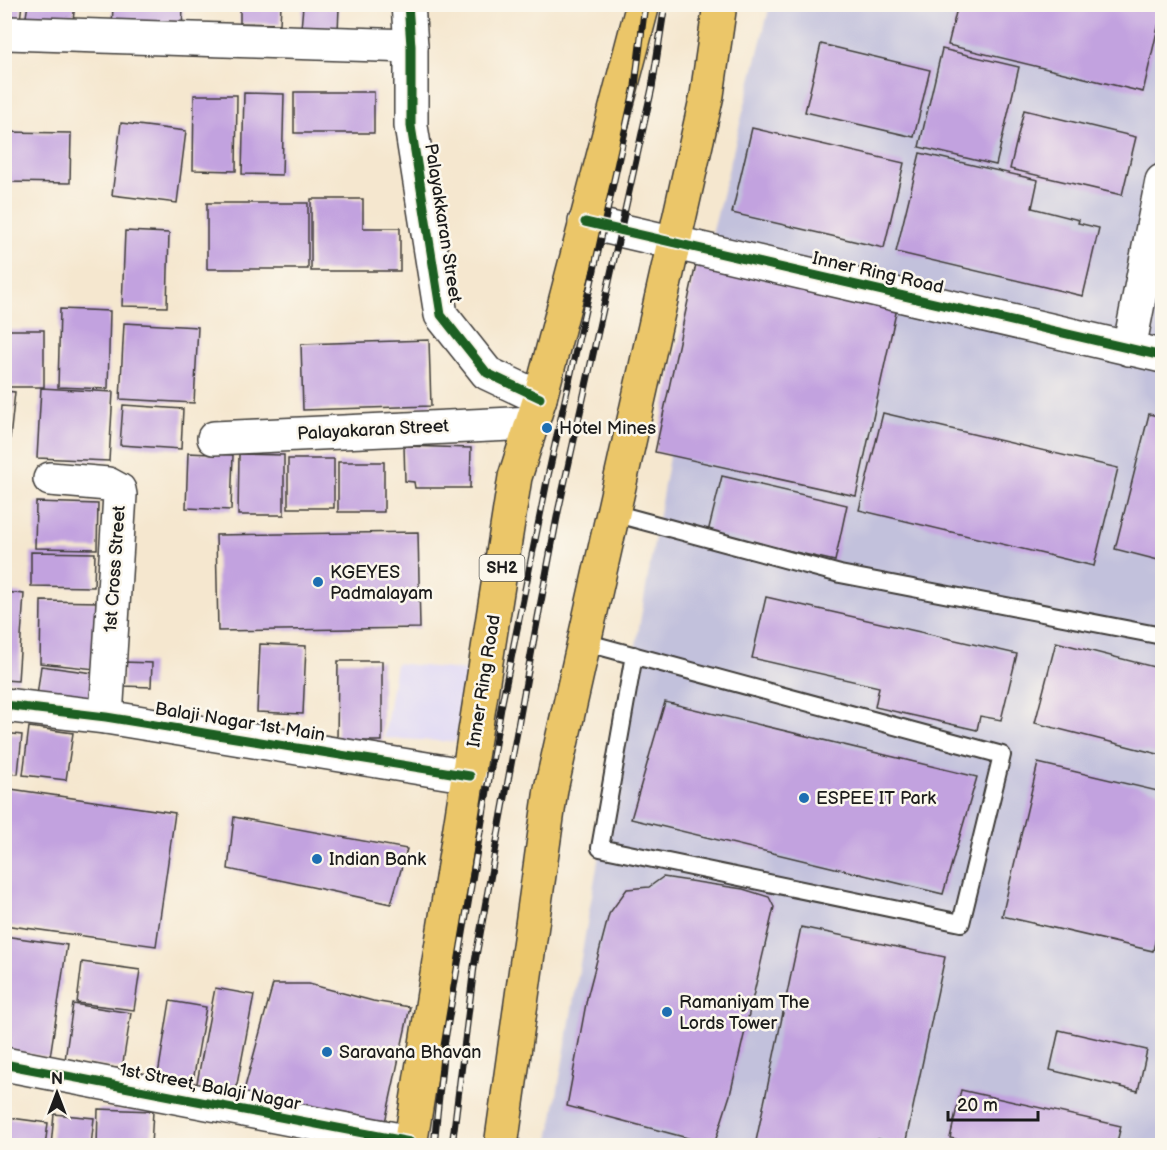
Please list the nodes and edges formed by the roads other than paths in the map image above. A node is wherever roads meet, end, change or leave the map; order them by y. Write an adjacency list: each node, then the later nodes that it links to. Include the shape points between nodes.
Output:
1 (408, 4): 5 (street, Palayakkaran Street)
2 (643, 4): 7 (main road, Inner Ring Road / SH2)
3 (720, 4): 8 (main road, via 707,95)
4 (7, 33): 5 (street)
5 (411, 46): 11 (street, Palayakkaran Street, via 411,126 441,315 487,373)
6 (1162, 181): 9 (street)
7 (585, 222): 8 (street, Inner Ring Road); 11 (main road, Inner Ring Road / SH2)
8 (674, 243): 9 (street, Inner Ring Road); 14 (main road)
9 (1129, 349): 10 (street, Inner Ring Road)
10 (1162, 356)
11 (536, 410): 12 (street, Palayakaran Street); 20 (main road, Inner Ring Road / SH2, via 515,477)
12 (214, 438)
13 (50, 479): 19 (street, 1st Cross Street, via 108,484 119,490)
14 (613, 513): 15 (lane, via 840,574); 16 (main road)
15 (1162, 636)
16 (584, 642): 17 (lane); 23 (main road, via 551,789)
17 (634, 655): 17 (lane, via 1002,755 961,923 600,848)
18 (4, 705): 19 (street, Balaji Nagar 1st Main)
19 (106, 717): 20 (street, Balaji Nagar 1st Main)
20 (470, 776): 22 (main road, Inner Ring Road / SH2)
21 (4, 1064): 22 (street, 1st Street, Balaji Nagar)
22 (410, 1144)
23 (501, 1146)

